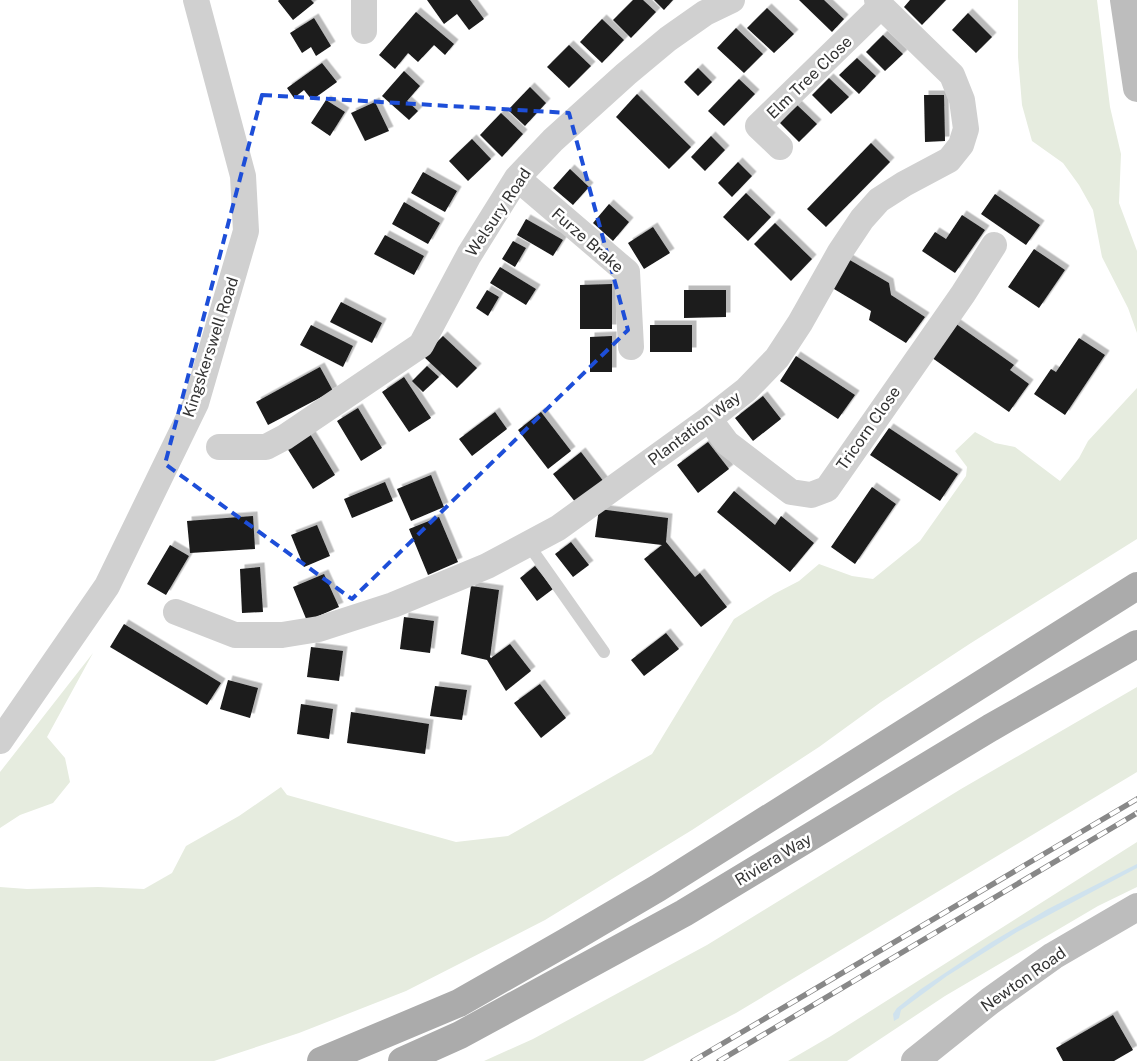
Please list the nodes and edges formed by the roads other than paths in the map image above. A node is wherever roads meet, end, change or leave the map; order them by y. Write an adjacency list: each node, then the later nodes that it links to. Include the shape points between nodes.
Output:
1 (196, 0): 20 (street, Kingskerswell Road, via 243,176 246,231 196,403 107,586)
2 (364, 0): 6 (street)
3 (732, 0): 9 (street, Welsury Road, via 705,13 668,39 553,140)
4 (1124, 0): 7 (street)
5 (879, 3): 8 (street, Elm Tree Close, via 758,126); 12 (street, Plantation Way, via 952,74 962,100 966,129 962,145 949,160 879,200 840,252 777,358 746,390)
6 (364, 31)
7 (1136, 69)
8 (780, 147)
9 (517, 178): 11 (street, Furze Brake, via 627,272); 13 (street, Welsury Road, via 469,255 421,345 266,447)
10 (994, 246): 12 (street, Tricorn Close, via 827,489 811,495 791,492 727,443)
11 (631, 347)
12 (709, 419): 14 (street, Plantation Way, via 558,528)
13 (219, 446)
14 (528, 544): 17 (street, Plantation Way, via 487,566 393,605 319,629 282,635 235,635); 19 (lane)
15 (1137, 569): 21 (main road, via 916,712)
16 (1137, 586): 21 (main road)
17 (176, 612)
18 (1137, 644): 24 (main road, Riviera Way, via 990,728 684,913 460,1035)
19 (604, 652)
20 (0, 741)
21 (805, 795): 23 (main road, via 658,888 459,1003)
22 (1137, 907): 25 (street, Newton Road, via 1053,956)
23 (321, 1061)
24 (402, 1061)
25 (915, 1061)

